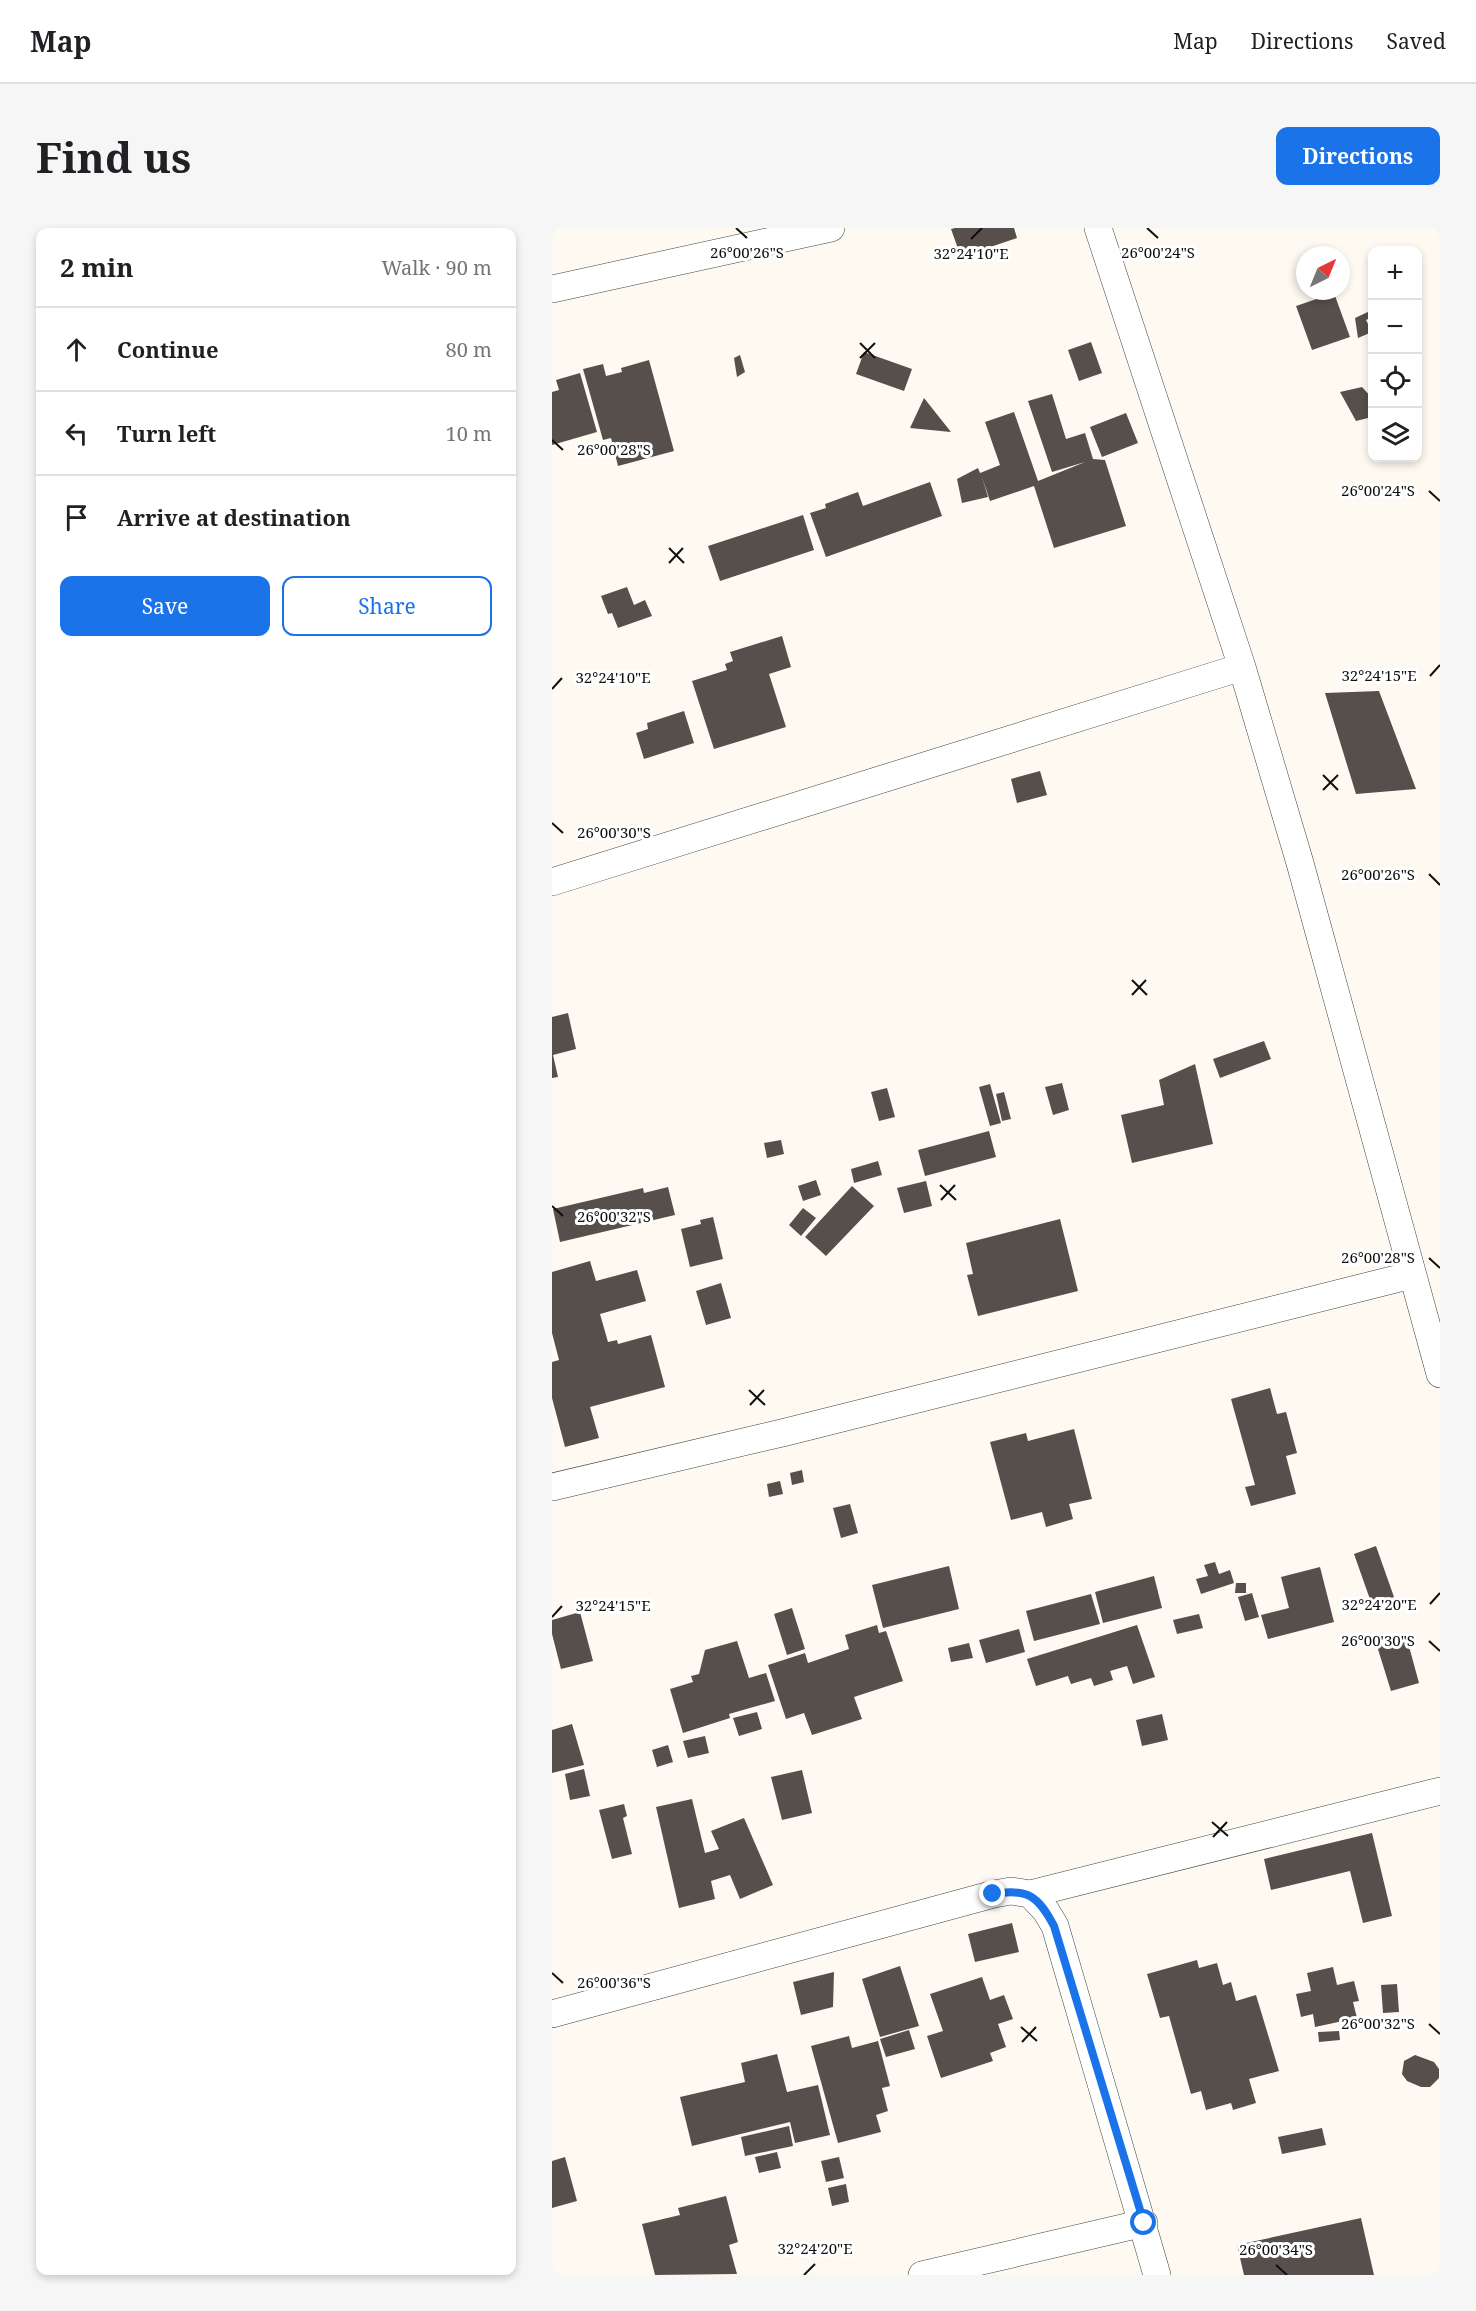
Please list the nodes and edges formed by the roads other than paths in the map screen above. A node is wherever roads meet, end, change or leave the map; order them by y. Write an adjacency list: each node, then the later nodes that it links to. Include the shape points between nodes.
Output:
1 (831, 228): 3 (street)
2 (1098, 228): 4 (street)
3 (552, 289)
4 (1242, 667): 5 (street); 6 (street, via 1300,863)
5 (552, 882)
6 (1412, 1275): 7 (street); 8 (street, via 798,1430)
7 (1440, 1374)
8 (552, 1487)
9 (1440, 1791): 10 (street)
10 (1030, 1894): 11 (street, via 993,1894); 12 (street, via 1054,1926)
11 (552, 2014)
12 (1144, 2223): 13 (street); 14 (street)
13 (922, 2275)
14 (1157, 2275)

